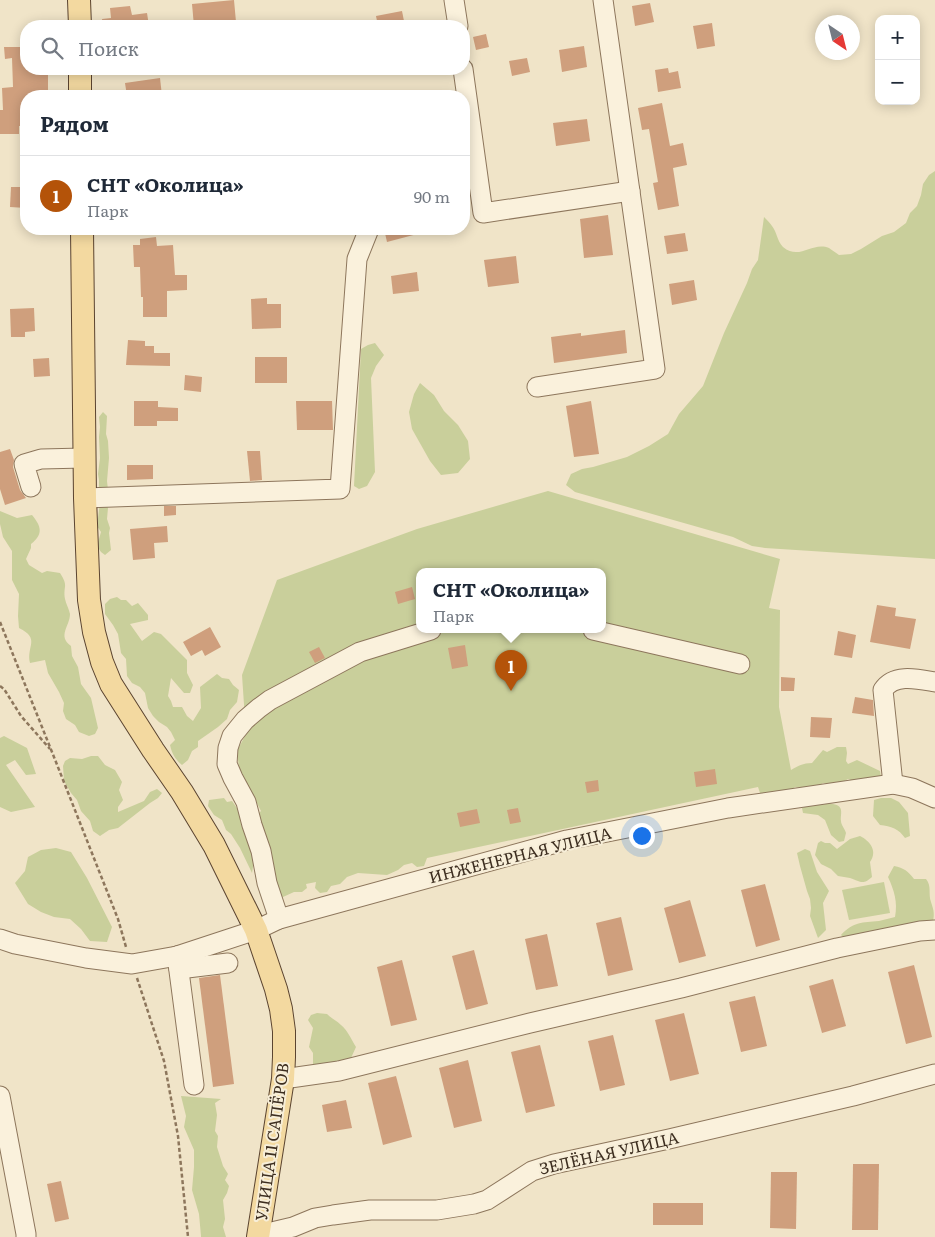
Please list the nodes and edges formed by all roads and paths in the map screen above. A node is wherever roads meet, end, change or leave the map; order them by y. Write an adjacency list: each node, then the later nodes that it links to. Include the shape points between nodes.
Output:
1 (80, 0): 4 (main road)
2 (454, 0): 5 (street)
3 (603, 0): 11 (street)
4 (80, 20)
5 (457, 20)
6 (80, 75): 8 (main road)
7 (464, 75): 9 (street)
8 (80, 90)
9 (466, 90)
10 (470, 119): 11 (street, via 483,213)
11 (630, 191): 14 (street, via 655,369)
12 (82, 235): 15 (main road, УЛИЦА 11 САПЁРОВ)
13 (367, 235): 17 (street, via 357,259 340,489)
14 (537, 387)
15 (84, 458): 16 (street, via 41,459 24,464); 17 (main road, УЛИЦА 11 САПЁРОВ)
16 (30, 487)
17 (85, 498): 28 (main road, УЛИЦА 11 САПЁРОВ, via 89,600 102,662 111,684 214,845)
18 (0, 622): 24 (path)
19 (421, 633): 27 (street, via 360,652 270,700 245,720 232,736 227,764 246,802)
20 (606, 633): 21 (street)
21 (740, 664)
22 (935, 682): 25 (street, via 906,678 891,682 883,690)
23 (0, 686): 24 (path)
24 (52, 752): 33 (path, via 118,919)
25 (893, 784): 26 (street, ИНЖЕНЕРНАЯ УЛИЦА); 27 (street, ИНЖЕНЕРНАЯ УЛИЦА, via 728,808 567,840)
26 (935, 798)
27 (279, 919): 28 (street, ИНЖЕНЕРНАЯ УЛИЦА)
28 (256, 930): 31 (street, ИНЖЕНЕРНАЯ УЛИЦА); 35 (main road, УЛИЦА 11 САПЁРОВ, via 281,1009)
29 (935, 930): 35 (street, via 920,930 837,948 339,1070)
30 (0, 939): 33 (street, via 86,958)
31 (178, 963): 32 (street); 33 (street); 36 (street)
32 (228, 963)
33 (132, 964): 40 (path, via 164,1061 178,1136)
34 (935, 1074): 38 (street, ЗЕЛЁНАЯ УЛИЦА, via 854,1096 554,1164 532,1171 487,1200 474,1204 437,1210 370,1210 315,1218)
35 (283, 1079): 38 (main road, УЛИЦА 11 САПЁРОВ)
36 (194, 1086)
37 (0, 1096): 39 (street)
38 (268, 1235)
39 (26, 1237)
40 (188, 1237)

